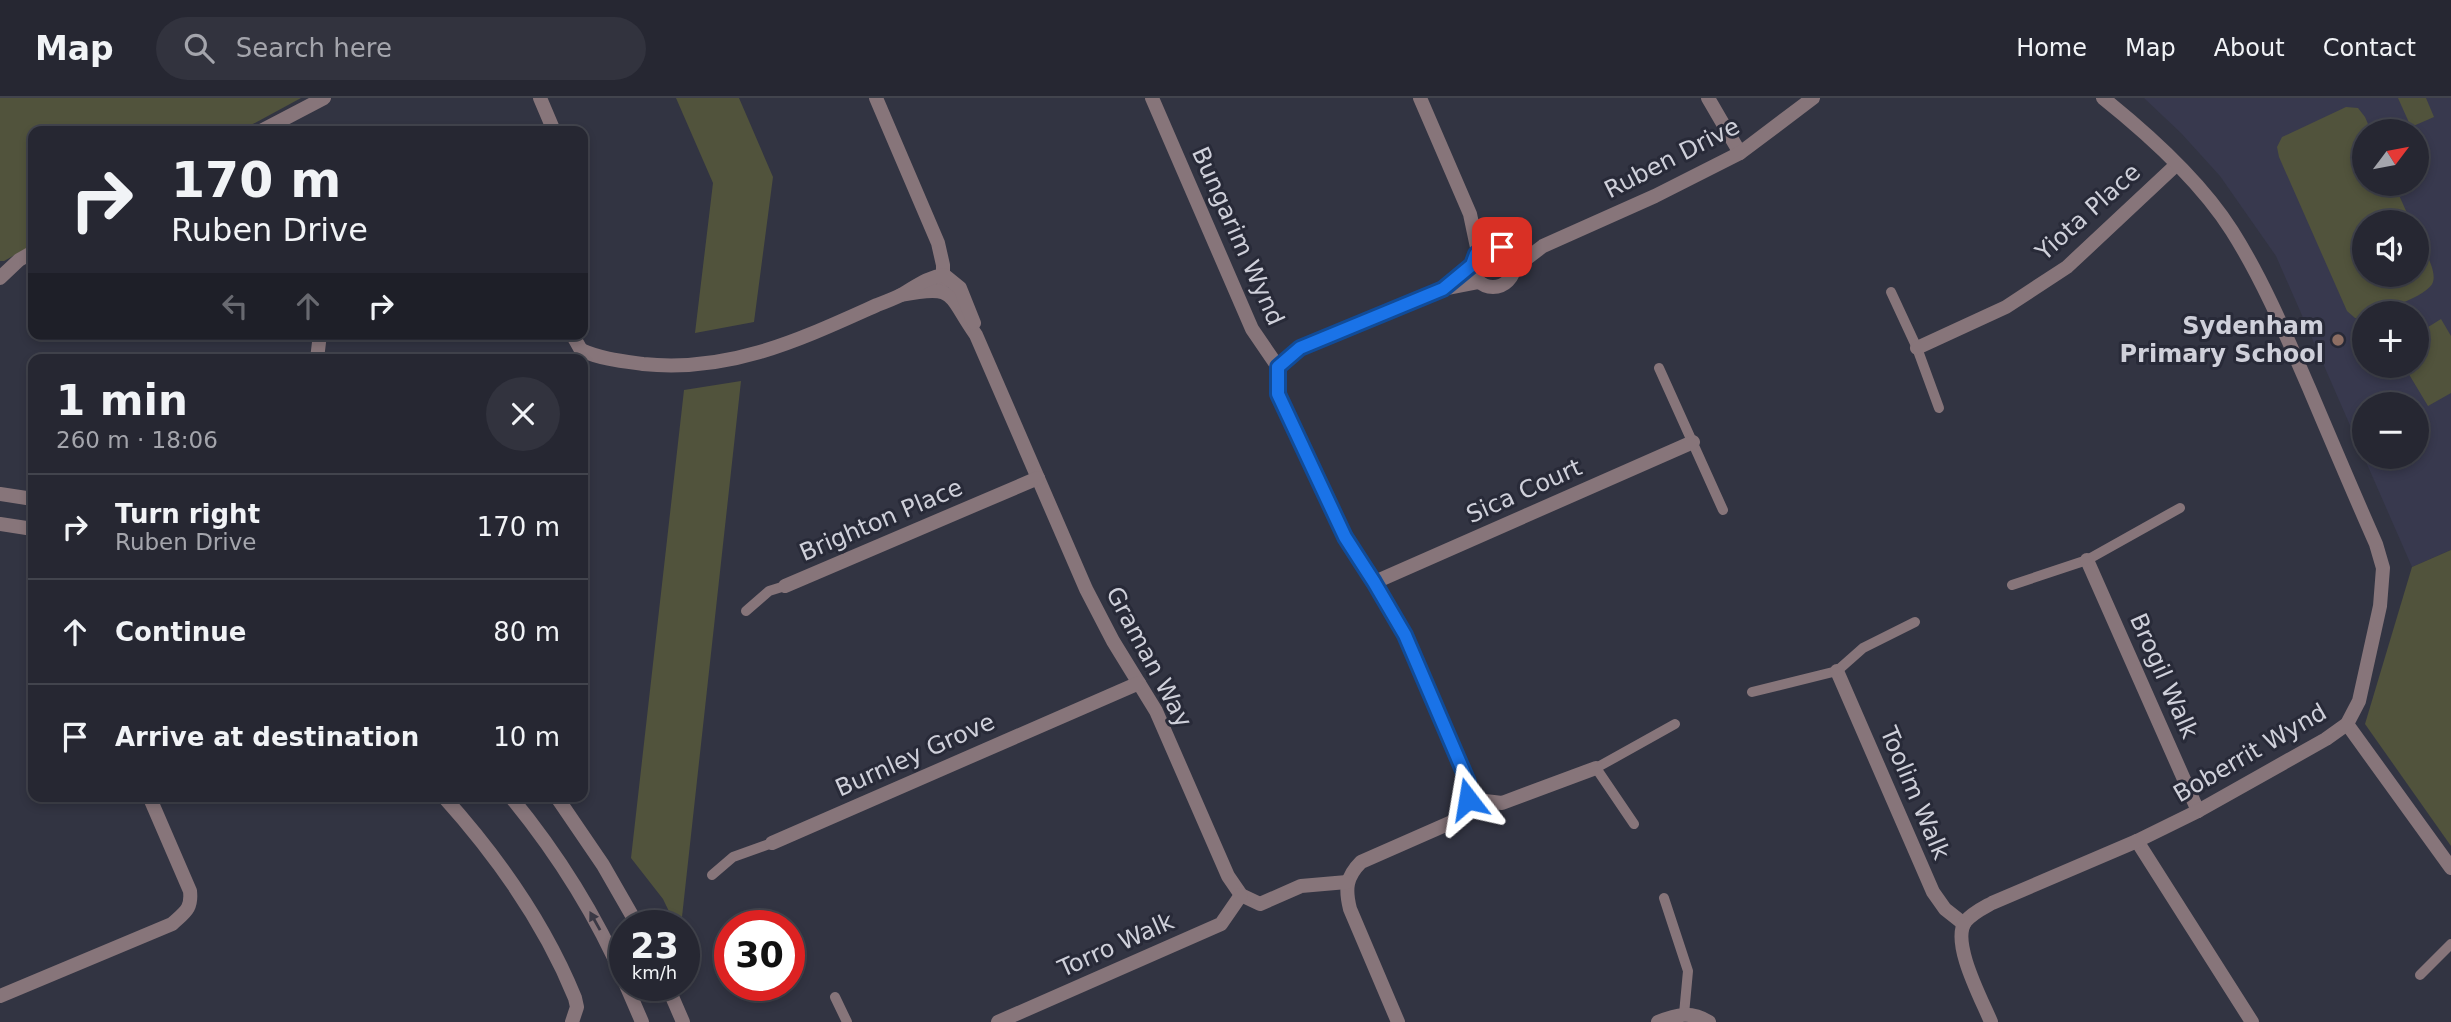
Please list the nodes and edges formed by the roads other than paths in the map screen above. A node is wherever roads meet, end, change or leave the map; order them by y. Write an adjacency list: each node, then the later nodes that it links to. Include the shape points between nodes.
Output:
1 (324, 98): 9 (street)
2 (540, 98): 10 (street)
3 (876, 98): 19 (street, via 938,243)
4 (1152, 98): 29 (street, Bungarim Wynd, via 1252,329)
5 (1420, 98): 13 (street)
6 (1709, 98): 11 (street)
7 (1813, 98): 11 (street, Ruben Drive)
8 (2103, 98): 12 (street, Boberrit Wynd)
9 (281, 126)
10 (552, 126)
11 (1740, 153): 14 (street, Ruben Drive)
12 (2176, 164): 27 (street, Yiota Place, via 2067,267 2006,307); 50 (street, Boberrit Wynd, via 2231,229 2253,269 2376,544 2383,568 2380,606 2359,701)
13 (1470, 214): 15 (street); 17 (street)
14 (1543, 246): 15 (street, Ruben Drive); 18 (street, Ruben Drive)
15 (1502, 249): 17 (street, via 1489,246); 18 (street)
16 (28, 255): 20 (street)
17 (1475, 258): 21 (street); 22 (street)
18 (1514, 268): 21 (street, via 1500,287)
19 (944, 275): 23 (street); 25 (street, via 921,281); 26 (street, Graman Way, via 966,298)
20 (0, 278)
21 (1479, 282): 22 (street)
22 (1443, 289): 29 (street, via 1300,348)
23 (942, 291): 25 (street); 26 (street, Graman Way)
24 (1891, 292): 27 (lane)
25 (901, 295): 28 (street, via 808,336 734,360 658,365)
26 (976, 335): 33 (street, Graman Way)
27 (1917, 348): 31 (lane)
28 (588, 356)
29 (1278, 367): 41 (street, Bungarim Wynd, via 1278,394 1345,537)
30 (1659, 368): 32 (lane)
31 (1939, 408)
32 (1692, 442): 37 (lane); 41 (street, Sica Court)
33 (1038, 478): 43 (street, Brighton Place); 47 (street, Graman Way, via 1099,615)
34 (0, 494): 35 (street)
35 (28, 498)
36 (2180, 508): 40 (lane)
37 (1723, 510)
38 (0, 524): 39 (street)
39 (28, 528)
40 (2087, 560): 42 (lane); 57 (street, Brogil Walk)
41 (1374, 582): 52 (street, Bungarim Wynd, via 1405,635 1468,782)
42 (2012, 584)
43 (785, 586): 44 (lane, Brighton Place, via 769,592)
44 (746, 611)
45 (1915, 622): 46 (lane, via 1863,648)
46 (1837, 671): 48 (lane); 67 (street, Toolim Walk, via 1933,892)
47 (1139, 682): 60 (street, Burnley Grove); 64 (street, Graman Way, via 1156,711 1227,877)
48 (1752, 692)
49 (1675, 724): 51 (lane)
50 (2347, 724): 57 (street, Boberrit Wynd); 61 (street)
51 (1596, 768): 52 (street, via 1502,803); 58 (lane)
52 (1468, 799): 63 (street, via 1452,822 1361,862)
53 (152, 802): 71 (street, via 190,891 186,911 172,924)
54 (448, 802): 76 (street, via 496,859 536,921 575,998)
55 (515, 802): 69 (street, one-way to 55, via 576,888)
56 (560, 802): 66 (street)
57 (2198, 811): 59 (street, Boberrit Wynd)
58 (1634, 824)
59 (2137, 841): 67 (street, Boberrit Wynd, via 1992,903); 85 (street)
60 (772, 843): 62 (lane, Burnley Grove, via 733,856)
61 (2451, 868)
62 (712, 874)
63 (1347, 882): 64 (street, via 1301,886 1260,904); 81 (street, via 1350,909)
64 (1241, 895): 80 (street, Torro Walk, via 1221,924)
65 (1664, 898): 75 (lane, via 1688,971)
66 (629, 910)
67 (1964, 924): 84 (street, via 1961,940 1966,962)
68 (2451, 944): 70 (lane)
69 (609, 953)
70 (2420, 975)
71 (0, 996)
72 (835, 997): 79 (lane)
73 (633, 1001): 77 (street)
74 (674, 1001): 78 (street)
75 (1684, 1014): 82 (street); 83 (street)
76 (573, 1021)
77 (642, 1022)
78 (683, 1022)
79 (847, 1022)
80 (998, 1022)
81 (1398, 1022)
82 (1658, 1022)
83 (1709, 1022)
84 (1991, 1022)
85 (2252, 1022)

